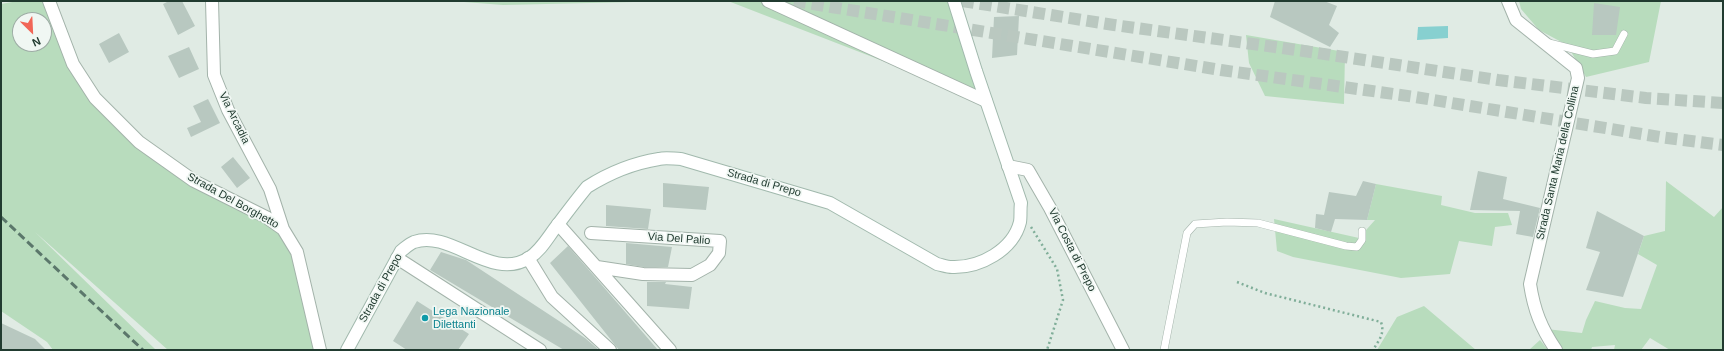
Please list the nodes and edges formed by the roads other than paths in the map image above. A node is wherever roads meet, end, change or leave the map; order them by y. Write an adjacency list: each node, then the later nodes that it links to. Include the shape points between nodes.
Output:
1 (49, 1): 11 (street, Strada Del Borghetto, via 73,64 95,98 139,142 194,181 266,217)
2 (212, 1): 11 (street, Via Arcadia, via 214,75 228,110 270,189)
3 (768, 1): 8 (street)
4 (954, 1): 8 (street, Strada di Prepo)
5 (1508, 1): 7 (street, Strada Santa Maria della Collina, via 1516,20)
6 (1624, 34): 7 (lane, via 1615,51 1593,54)
7 (1544, 41): 24 (street, Strada Santa Maria della Collina, via 1576,68 1578,78 1530,284 1532,301 1544,332)
8 (986, 101): 9 (street, Strada di Prepo)
9 (1008, 166): 10 (street, Strada di Prepo, via 1020,203 1020,221 1013,239 997,254 974,264 953,267 937,264 830,204 681,160 660,158 625,168 587,187); 22 (street, Via Costa di Prepo, via 1028,170)
10 (558, 224): 15 (street, Strada di Prepo, via 540,249); 16 (street)
11 (283, 229): 17 (street, Strada Del Borghetto, via 297,252)
12 (1362, 232): 23 (lane, via 1362,240 1357,247 1258,223 1195,224 1187,232)
13 (591, 233): 16 (street, Via Del Palio, via 720,241 719,253 710,265 692,275 643,274)
14 (397, 258): 15 (street, Strada di Prepo, via 401,251 413,243 426,240 441,242 485,260 505,264 518,263); 18 (street, Strada di Prepo); 19 (street)
15 (528, 258): 20 (street, via 552,297)
16 (597, 267): 21 (street)
17 (320, 350)
18 (347, 350)
19 (540, 350)
20 (610, 350)
21 (670, 350)
22 (1123, 350)
23 (1164, 350)
24 (1556, 350)

